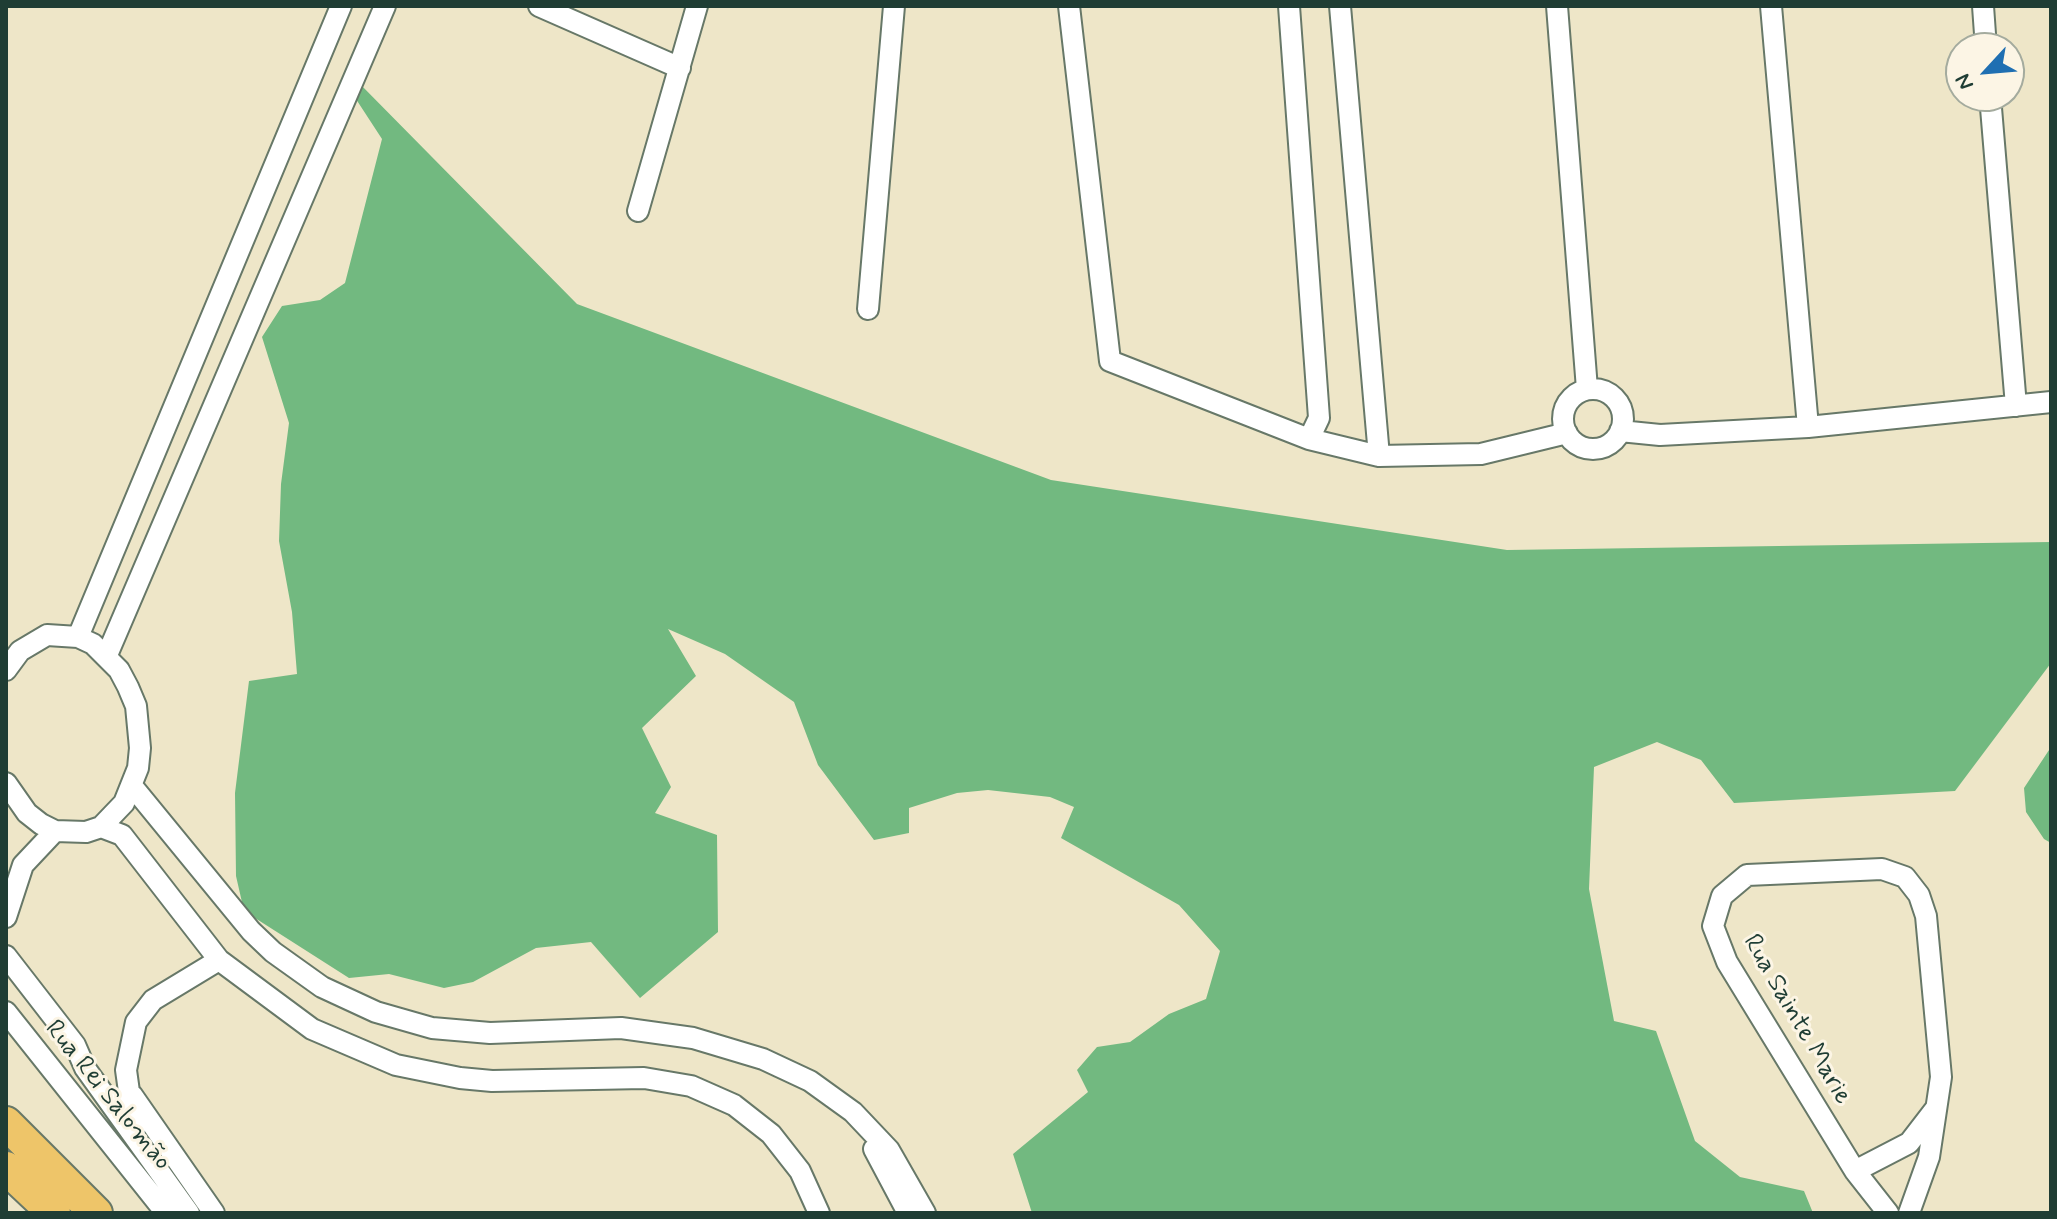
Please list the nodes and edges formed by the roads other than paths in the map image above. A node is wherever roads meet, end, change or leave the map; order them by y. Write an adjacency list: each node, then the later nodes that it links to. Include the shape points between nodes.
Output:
1 (341, 6): 25 (street)
2 (385, 6): 27 (street)
3 (539, 6): 13 (street)
4 (697, 6): 13 (street)
5 (894, 6): 16 (street)
6 (1069, 6): 23 (street, via 1110,361)
7 (1289, 6): 23 (street, via 1319,418)
8 (1340, 6): 24 (street)
9 (1557, 6): 17 (street)
10 (1771, 6): 20 (street)
11 (1983, 6): 12 (street)
12 (1985, 32)
13 (680, 68): 15 (street)
14 (1991, 112): 19 (street)
15 (638, 211)
16 (868, 309)
17 (1587, 389): 21 (street, via 1613,397 1622,413); 22 (street, via 1566,406)
18 (2051, 402): 19 (street)
19 (2016, 406): 20 (street)
20 (1808, 427): 21 (street, via 1675,435)
21 (1620, 431): 22 (street, via 1608,445 1589,448)
22 (1567, 433): 24 (street, via 1481,454)
23 (1309, 439): 24 (street)
24 (1379, 456)
25 (78, 637): 26 (street, via 47,635); 27 (street)
26 (13, 650): 28 (street)
27 (107, 655): 30 (street, via 136,706 140,748)
28 (6, 670)
29 (6, 783): 32 (street, via 27,813)
30 (133, 787): 31 (street); 39 (street, via 251,931 297,971 349,1001 404,1021 461,1032 585,1027 693,1038 787,1069)
31 (101, 827): 32 (street); 35 (street, via 122,835)
32 (55, 831): 33 (street, via 23,865)
33 (6, 917)
34 (6, 956): 41 (street)
35 (219, 960): 37 (street, via 153,1000 136,1022 126,1070); 49 (street, via 312,1029 396,1065 492,1081 668,1080 713,1094 771,1134 800,1171)
36 (6, 1012): 46 (street, Rua Rei Salomão)
37 (130, 1092): 41 (street); 48 (street)
38 (1938, 1105): 43 (street, via 1909,1143); 43 (street, Rua Sainte Marie, via 1941,1077 1926,916 1905,877 1882,869 1747,875 1722,896 1713,926 1722,950); 53 (street, Rua Sainte Marie, via 1929,1157)
39 (853, 1112): 50 (street); 51 (street, via 889,1150)
40 (6, 1123): 45 (main road)
41 (135, 1135): 47 (street)
42 (6, 1168): 44 (main road)
43 (1855, 1171): 52 (street, Rua Sainte Marie)
44 (53, 1213)
45 (96, 1213)
46 (166, 1213)
47 (189, 1213)
48 (214, 1213)
49 (819, 1213)
50 (908, 1213)
51 (925, 1213)
52 (1888, 1213)
53 (1909, 1213)

